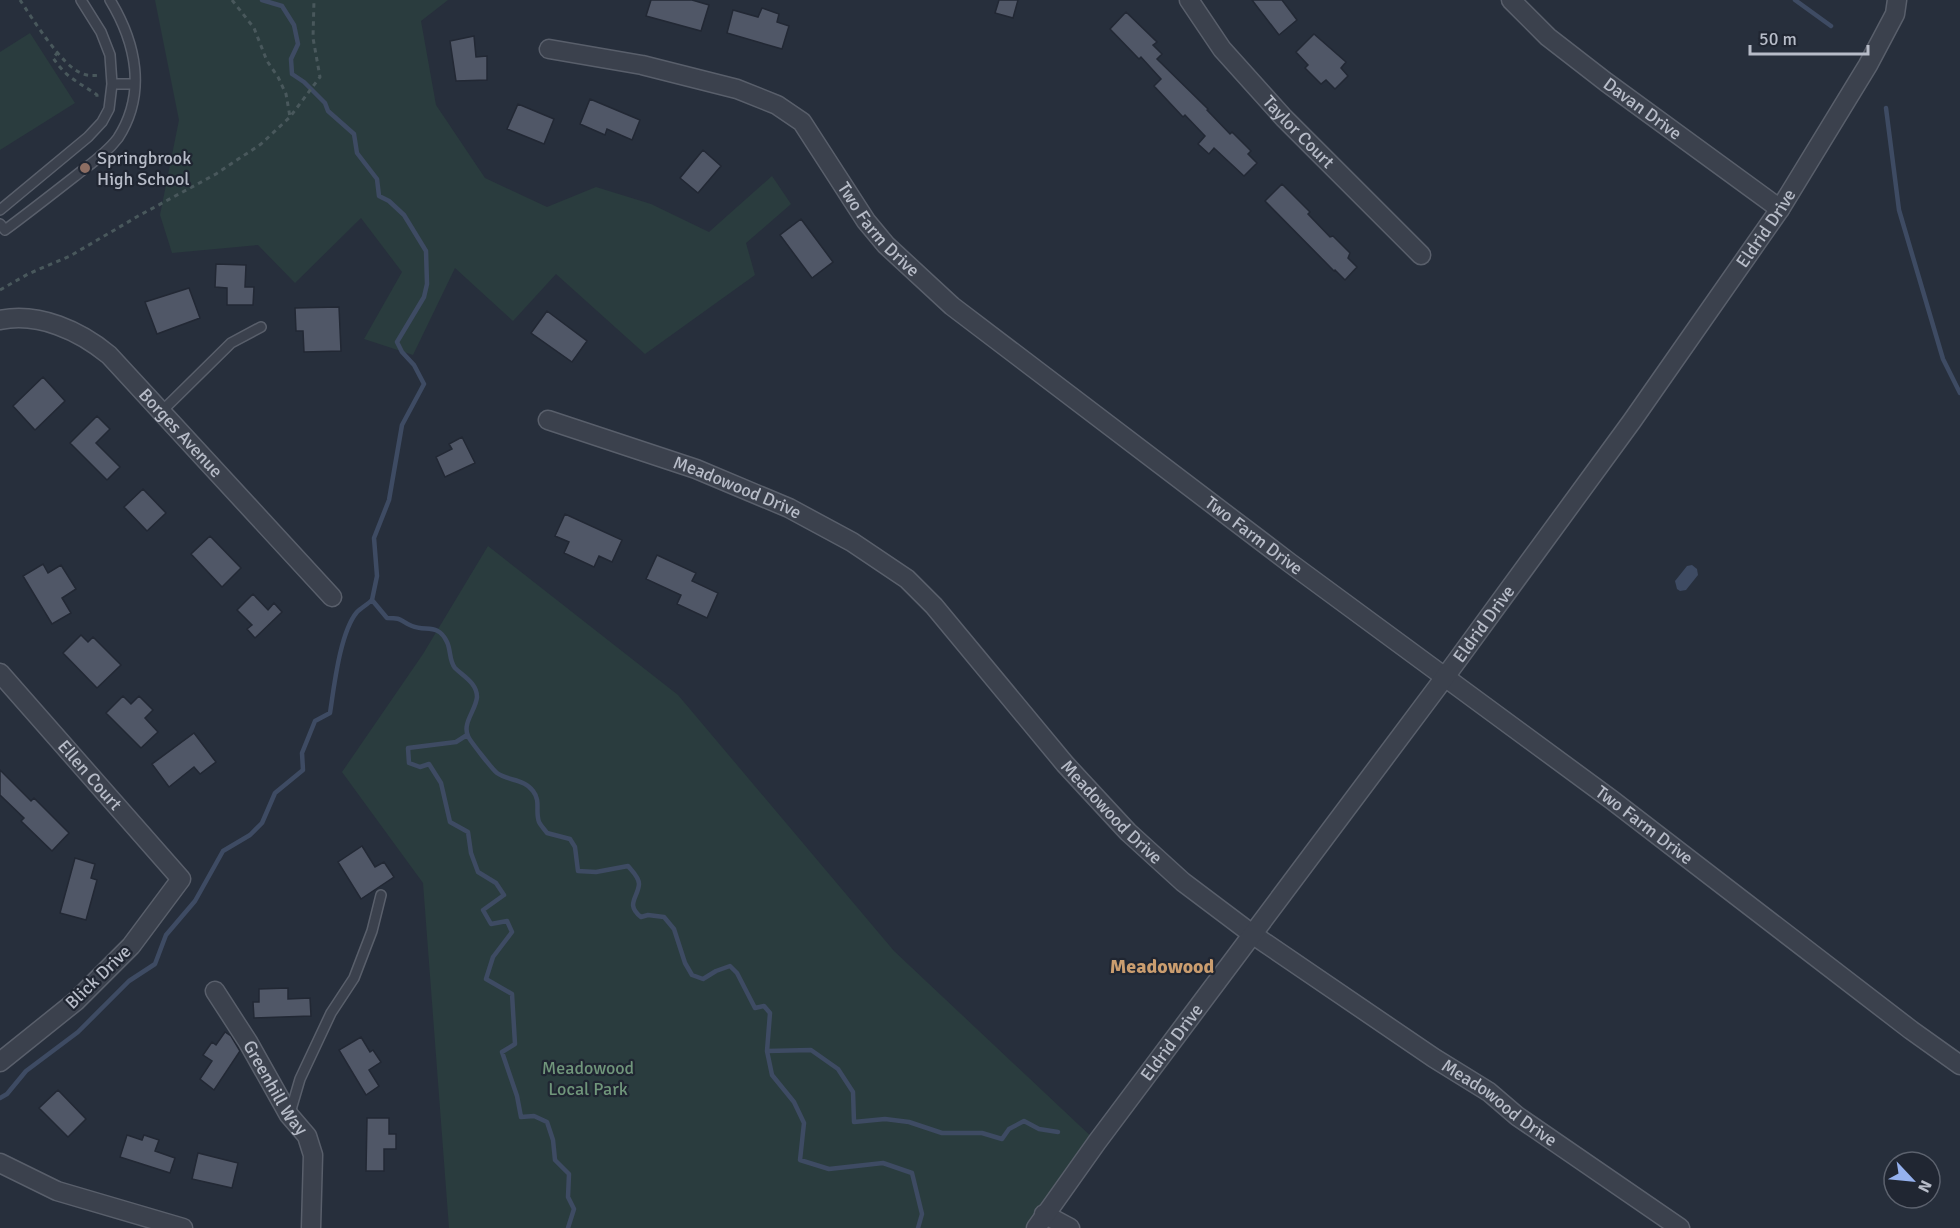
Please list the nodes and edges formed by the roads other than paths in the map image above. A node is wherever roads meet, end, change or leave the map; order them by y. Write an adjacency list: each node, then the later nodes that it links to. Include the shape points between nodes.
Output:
1 (81, 0): 7 (lane, via 110,55)
2 (110, 0): 8 (lane, via 128,35)
3 (1189, 0): 12 (street, Taylor Court, via 1222,50)
4 (1511, 0): 9 (street, Davan Drive, via 1548,37 1598,76)
5 (1897, 0): 9 (street, Eldrid Drive, via 1895,14 1868,65)
6 (549, 49): 19 (street, Two Farm Drive, via 648,67 737,89 777,105 801,122 872,229 952,306)
7 (112, 84): 8 (lane); 10 (lane, via 109,109 102,122)
8 (135, 84): 11 (lane, via 128,117 104,153 5,230)
9 (1780, 209): 19 (street, Eldrid Drive, via 1613,448)
10 (0, 210)
11 (0, 224)
12 (1421, 255)
13 (0, 320): 15 (street, Borges Avenue, via 35,320 90,340)
14 (261, 327): 15 (lane, via 231,343)
15 (161, 411): 17 (street, Borges Avenue)
16 (548, 420): 22 (street, Meadowood Drive, via 696,469 789,508 852,542 907,579 1128,832 1184,882)
17 (332, 597)
18 (0, 673): 20 (street, Ellen Court)
19 (1445, 677): 22 (street, Eldrid Drive); 25 (street, Two Farm Drive)
20 (181, 879): 24 (street, Blick Drive, via 130,946 76,1001)
21 (381, 895): 26 (lane, via 354,978 331,1013 300,1079)
22 (1252, 934): 28 (street, Eldrid Drive); 32 (street, Meadowood Drive, via 1489,1092 1517,1116)
23 (215, 991): 26 (street, Greenhill Way)
24 (0, 1062)
25 (1960, 1065)
26 (289, 1115): 30 (street, Greenhill Way, via 307,1136 313,1155)
27 (0, 1163): 29 (street, via 57,1191)
28 (1040, 1221): 31 (street)
29 (183, 1228)
30 (310, 1228)
31 (1070, 1228)
32 (1680, 1228)

